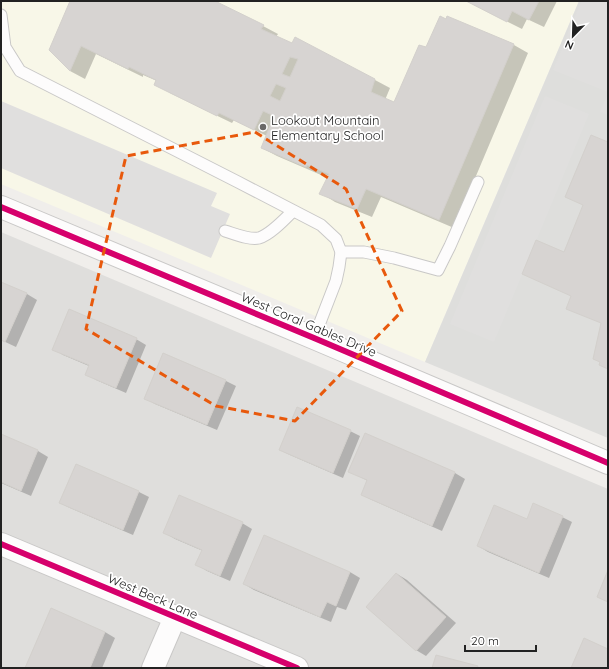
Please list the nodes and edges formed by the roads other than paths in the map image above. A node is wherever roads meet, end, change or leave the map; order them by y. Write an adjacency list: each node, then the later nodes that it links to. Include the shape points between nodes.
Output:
1 (1, 15): 4 (lane, via 5,47 20,72)
2 (478, 182): 6 (lane, via 438,270 364,252)
3 (1, 208): 7 (street, West Coral Gables Drive)
4 (293, 211): 5 (lane, via 267,234 258,238); 6 (lane, via 321,225 336,240)
5 (225, 231)
6 (341, 252): 7 (lane, via 336,281)
7 (314, 338): 8 (street, West Coral Gables Drive)
8 (608, 463)
9 (1, 544): 10 (street, West Beck Lane)
10 (175, 617): 11 (street); 12 (street, West Beck Lane)
11 (153, 668)
12 (297, 668)

